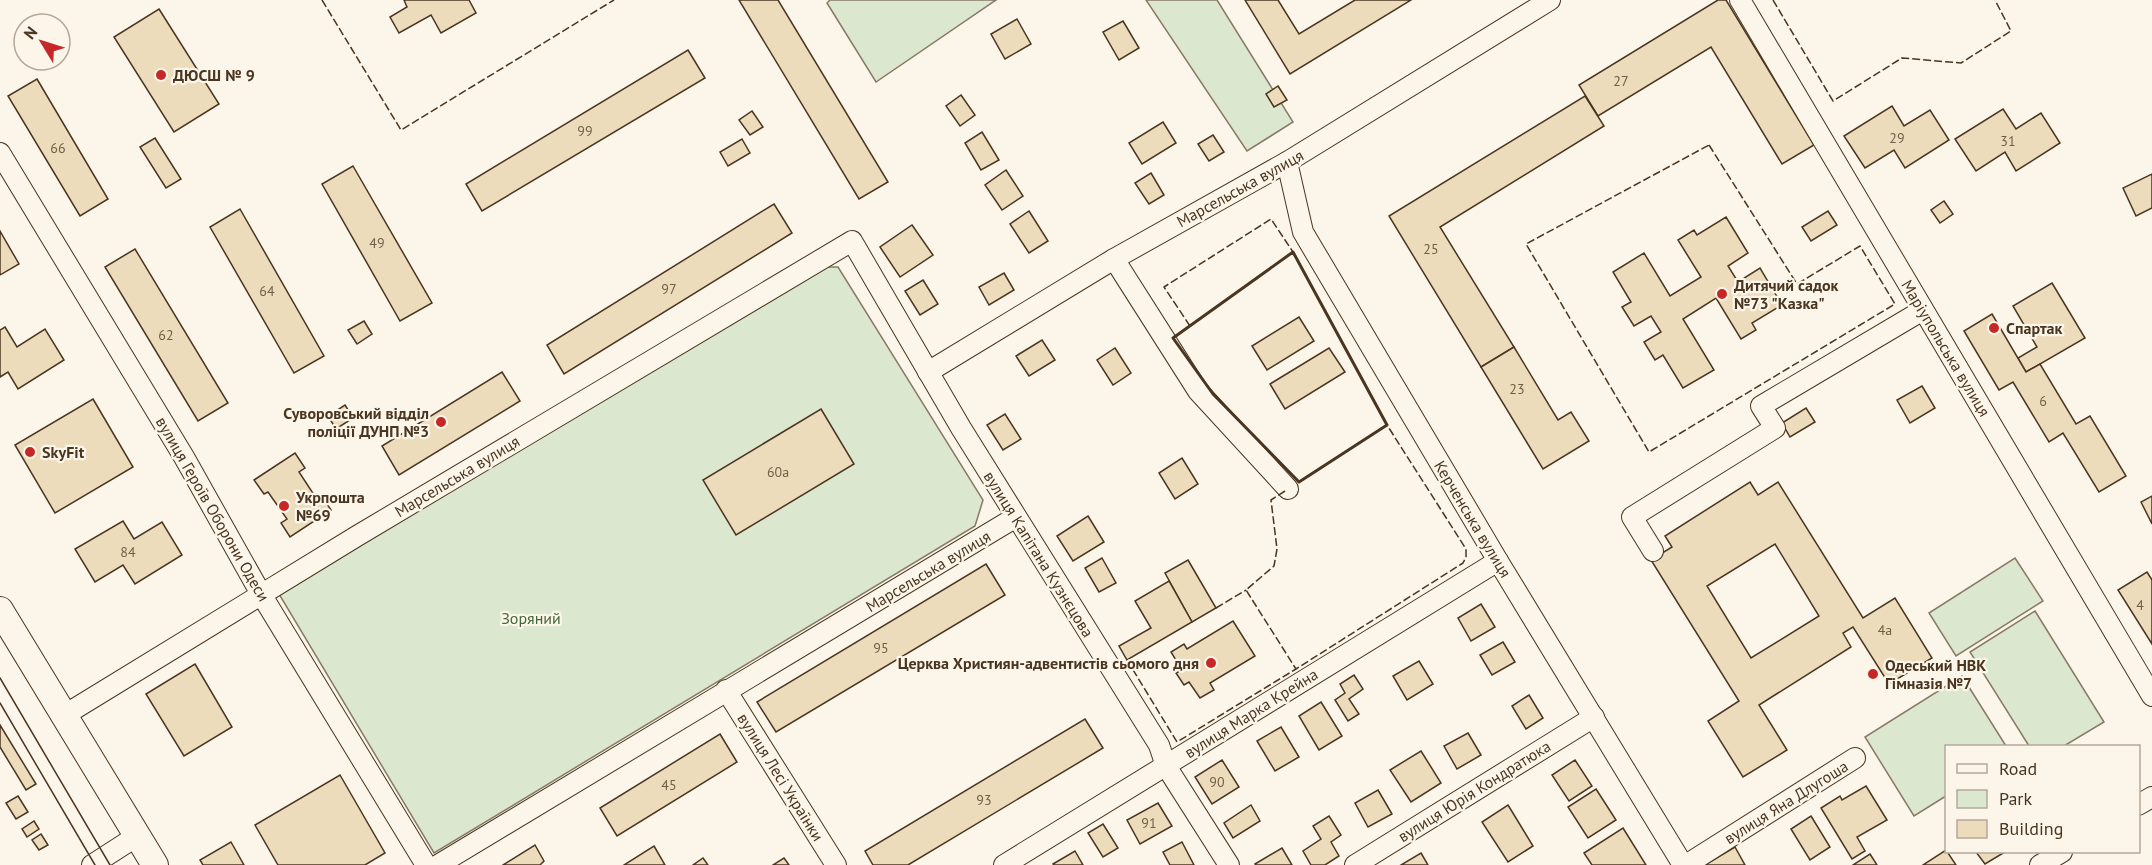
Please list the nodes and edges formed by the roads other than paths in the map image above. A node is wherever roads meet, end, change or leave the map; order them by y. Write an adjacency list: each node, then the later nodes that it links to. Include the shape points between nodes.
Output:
1 (1550, 0): 4 (street, Марсельська вулиця)
2 (1740, 0): 7 (street, Маріупольська вулиця)
3 (0, 153): 13 (street, вулиця Героїв Оборони Одеси, via 184,457)
4 (1287, 162): 6 (street, Марсельська вулиця); 12 (street, Керченська вулиця, via 1303,232)
5 (852, 241): 8 (street, вулиця Капітана Кузнєцова); 13 (street, Марсельська вулиця)
6 (1114, 259): 8 (street, Марсельська вулиця); 9 (street, via 1198,392)
7 (1923, 310): 11 (street, via 1761,406 1775,428 1632,517); 16 (street, Маріупольська вулиця)
8 (928, 372): 10 (street, вулиця Капітана Кузнєцова)
9 (1288, 489)
10 (1016, 517): 15 (street, Марсельська вулиця); 20 (street, вулиця Капітана Кузнєцова, via 1159,745)
11 (1653, 551)
12 (1498, 561): 18 (street, Керченська вулиця); 20 (street, вулиця Марка Крейна)
13 (261, 594): 17 (street, Марсельська вулиця); 25 (street, вулиця Героїв Оборони Одеси)
14 (0, 610): 17 (main road)
15 (726, 690): 26 (street, Марсельська вулиця); 27 (street, вулиця Лесі Українки)
16 (2152, 696)
17 (63, 716): 21 (main road)
18 (1594, 717): 30 (street, вулиця Юрія Кондратюка); 31 (street, Керченська вулиця)
19 (1855, 758): 31 (street, вулиця Яна Длугоша)
20 (1166, 766): 28 (street, вулиця Марка Крейна); 29 (street, вулиця Капітана Кузнєцова)
21 (137, 836): 23 (street); 24 (main road)
22 (2060, 853): 32 (street)
23 (92, 865)
24 (155, 865)
25 (426, 865)
26 (438, 865)
27 (836, 865)
28 (1004, 865)
29 (1229, 865)
30 (1354, 865)
31 (1685, 865)
32 (2040, 865)

